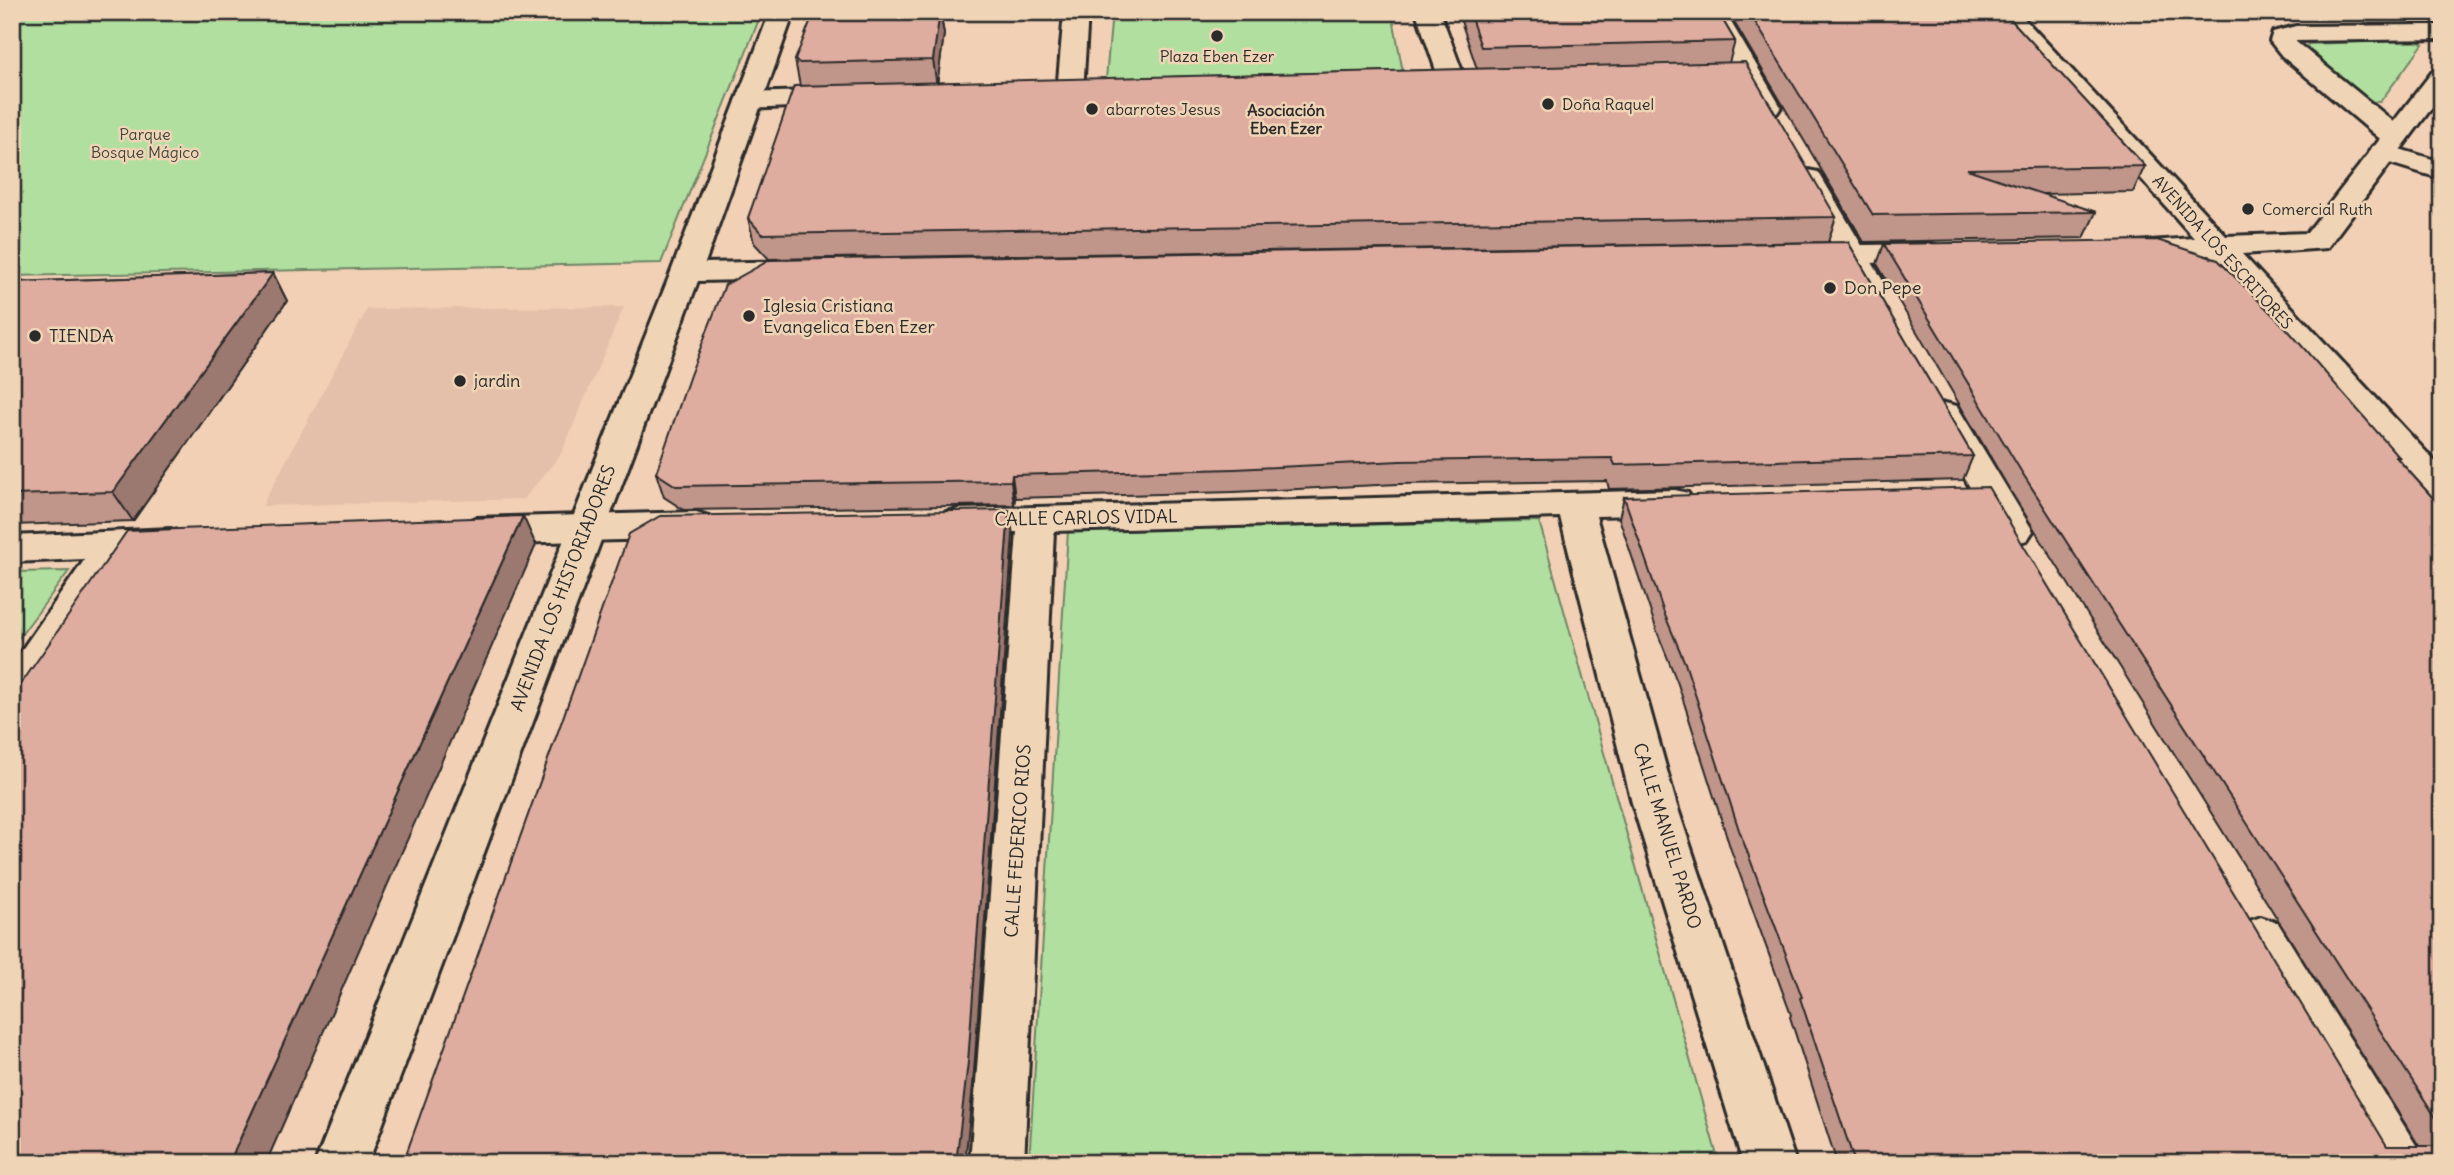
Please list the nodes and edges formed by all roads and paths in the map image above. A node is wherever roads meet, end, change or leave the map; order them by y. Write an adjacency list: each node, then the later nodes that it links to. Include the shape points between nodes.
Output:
1 (782, 12): 15 (street, AVENIDA LOS HISTORIADORES)
2 (1076, 12): 11 (street)
3 (1428, 12): 9 (street)
4 (1713, 12): 21 (street, via 1735,75 1787,141)
5 (2005, 12): 18 (street, AVENIDA LOS ESCRITORES)
6 (2442, 32): 16 (street, via 2296,33 2282,37)
7 (2442, 76): 16 (street)
8 (1480, 81): 9 (street)
9 (1453, 82): 10 (street)
10 (1426, 83)
11 (1070, 92): 12 (street); 13 (street)
12 (1097, 92)
13 (1042, 93)
14 (860, 98): 15 (street)
15 (749, 101): 24 (street, AVENIDA LOS HISTORIADORES)
16 (2389, 145): 17 (street); 18 (street, via 2316,242)
17 (2442, 171)
18 (2219, 247): 19 (street); 27 (street, AVENIDA LOS ESCRITORES)
19 (2097, 250)
20 (1962, 253): 21 (street)
21 (1853, 255): 22 (street); 25 (street)
22 (1770, 256)
23 (825, 270): 24 (street)
24 (686, 272): 35 (street, AVENIDA LOS HISTORIADORES)
25 (1888, 314)
26 (1929, 386): 28 (street)
27 (2442, 491)
28 (1991, 493): 29 (street); 40 (street)
29 (1950, 495)
30 (1714, 501): 31 (street, CALLE CARLOS VIDAL)
31 (1576, 505): 32 (street, CALLE CARLOS VIDAL); 45 (street, CALLE MANUEL PARDO, via 1654,803)
32 (1036, 519): 33 (street, CALLE CARLOS VIDAL); 44 (street, CALLE FEDERICO RIOS)
33 (927, 521)
34 (723, 524): 35 (street)
35 (587, 527): 36 (street); 43 (street, AVENIDA LOS HISTORIADORES)
36 (448, 532)
37 (198, 541): 38 (street)
38 (115, 544): 39 (street); 41 (street)
39 (12, 549)
40 (2035, 565)
41 (12, 696)
42 (2245, 912): 46 (street)
43 (341, 1163)
44 (997, 1163)
45 (1770, 1163)
46 (2397, 1163)

